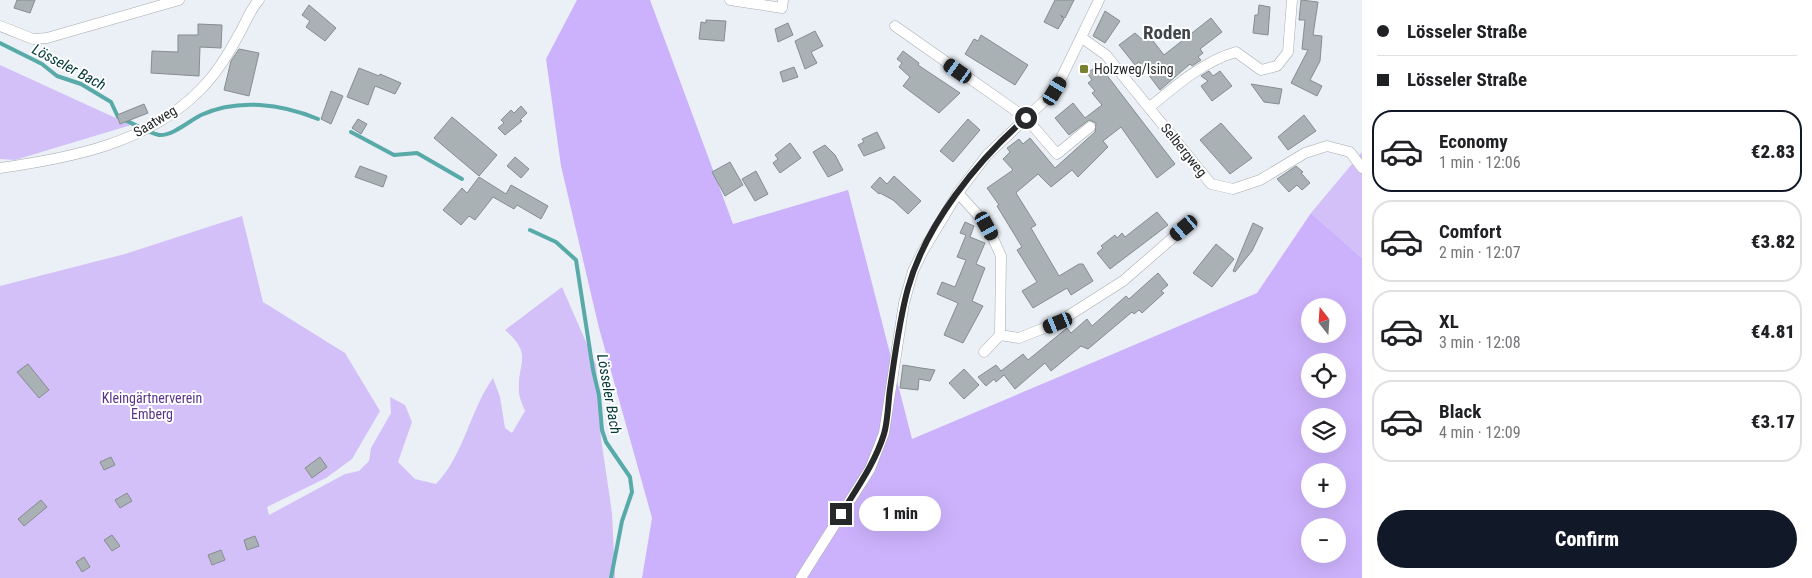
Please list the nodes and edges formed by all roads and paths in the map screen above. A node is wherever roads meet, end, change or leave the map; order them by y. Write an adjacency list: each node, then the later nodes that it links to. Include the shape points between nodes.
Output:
1 (179, 0): 7 (street, via 47,38 33,38)
2 (256, 0): 13 (street, Saatweg, via 237,39 201,89 169,115 117,142 64,158)
3 (730, 0): 6 (street)
4 (1099, 0): 9 (street)
5 (1292, 0): 10 (street, via 1288,52 1277,66 1261,70 1236,52 1179,82)
6 (782, 4)
7 (0, 26)
8 (895, 26): 11 (street)
9 (1082, 38): 10 (street, Selbergweg, via 1106,55); 11 (street, via 1055,91)
10 (1150, 107): 14 (street, Selbergweg, via 1211,184 1233,189 1260,180 1304,153 1327,146 1350,152)
11 (1026, 118): 12 (street, via 1057,154); 15 (street, via 987,155)
12 (1090, 127)
13 (0, 168)
14 (1362, 168)
15 (958, 193): 17 (street, via 987,226 1001,256); 19 (street, via 932,232 913,271 897,339 884,433 870,469)
16 (1184, 228): 17 (street, via 1122,281 1058,323 1020,338)
17 (1000, 335): 18 (street)
18 (984, 352)
19 (801, 578)

